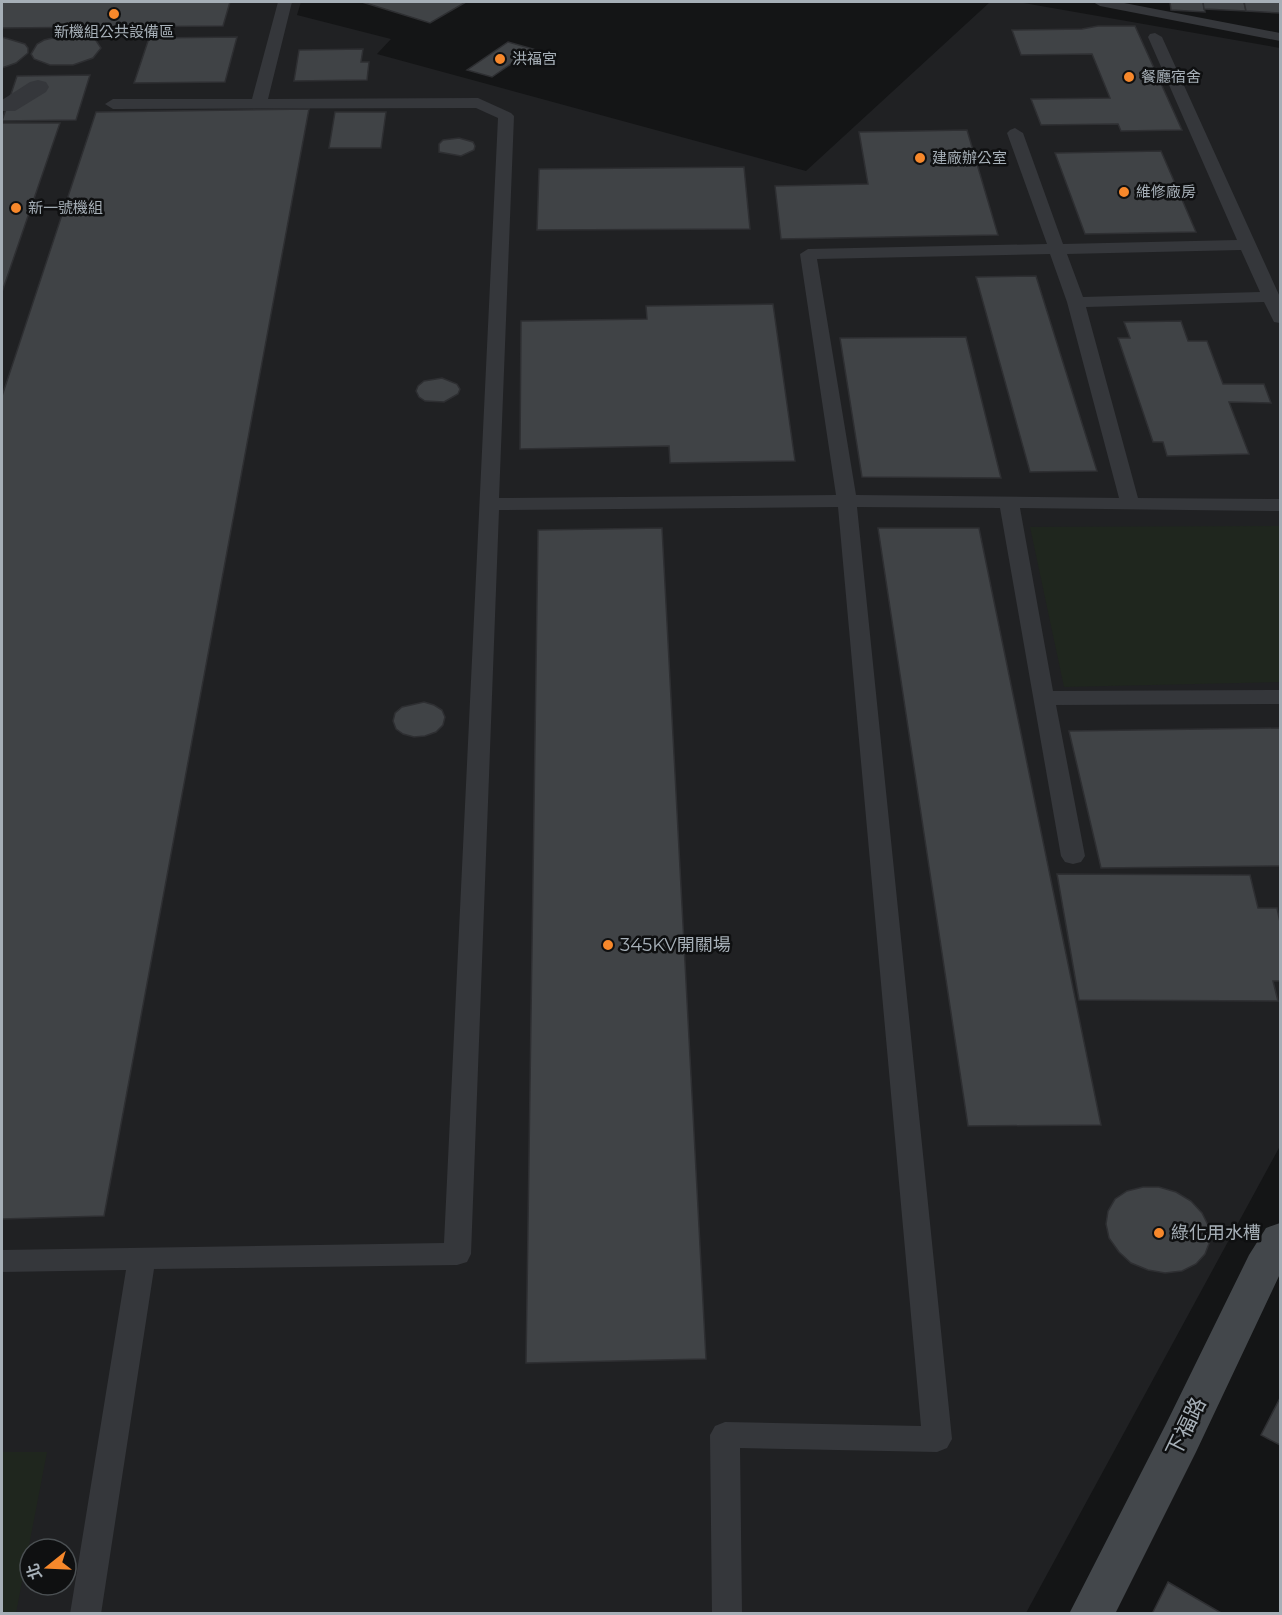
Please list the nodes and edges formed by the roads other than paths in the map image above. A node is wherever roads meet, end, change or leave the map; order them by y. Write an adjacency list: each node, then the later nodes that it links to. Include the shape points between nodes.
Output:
1 (285, 2): 6 (lane)
2 (1100, 2): 4 (lane)
3 (1155, 37): 10 (lane)
4 (1281, 37)
5 (38, 87): 8 (street)
6 (259, 103): 7 (lane); 17 (lane, via 478,103 506,116)
7 (113, 104)
8 (4, 106)
9 (1015, 133): 11 (lane)
10 (1249, 245): 11 (lane); 12 (lane)
11 (1057, 249): 13 (lane); 15 (lane, via 808,254)
12 (1272, 297): 13 (lane); 14 (lane)
13 (1076, 302): 18 (lane)
14 (1281, 318)
15 (847, 501): 16 (lane); 17 (lane); 27 (lane, via 938,1438 725,1435)
16 (1009, 503): 18 (lane); 21 (lane)
17 (489, 504): 23 (lane, via 457,1254)
18 (1130, 504): 19 (lane)
19 (1281, 505)
20 (1281, 697): 21 (lane)
21 (1044, 698): 22 (lane)
22 (1073, 856)
23 (141, 1258): 25 (lane); 26 (lane)
24 (1275, 1260): 28 (main road, 下福路)
25 (2, 1261)
26 (85, 1614)
27 (728, 1614)
28 (1091, 1614)

